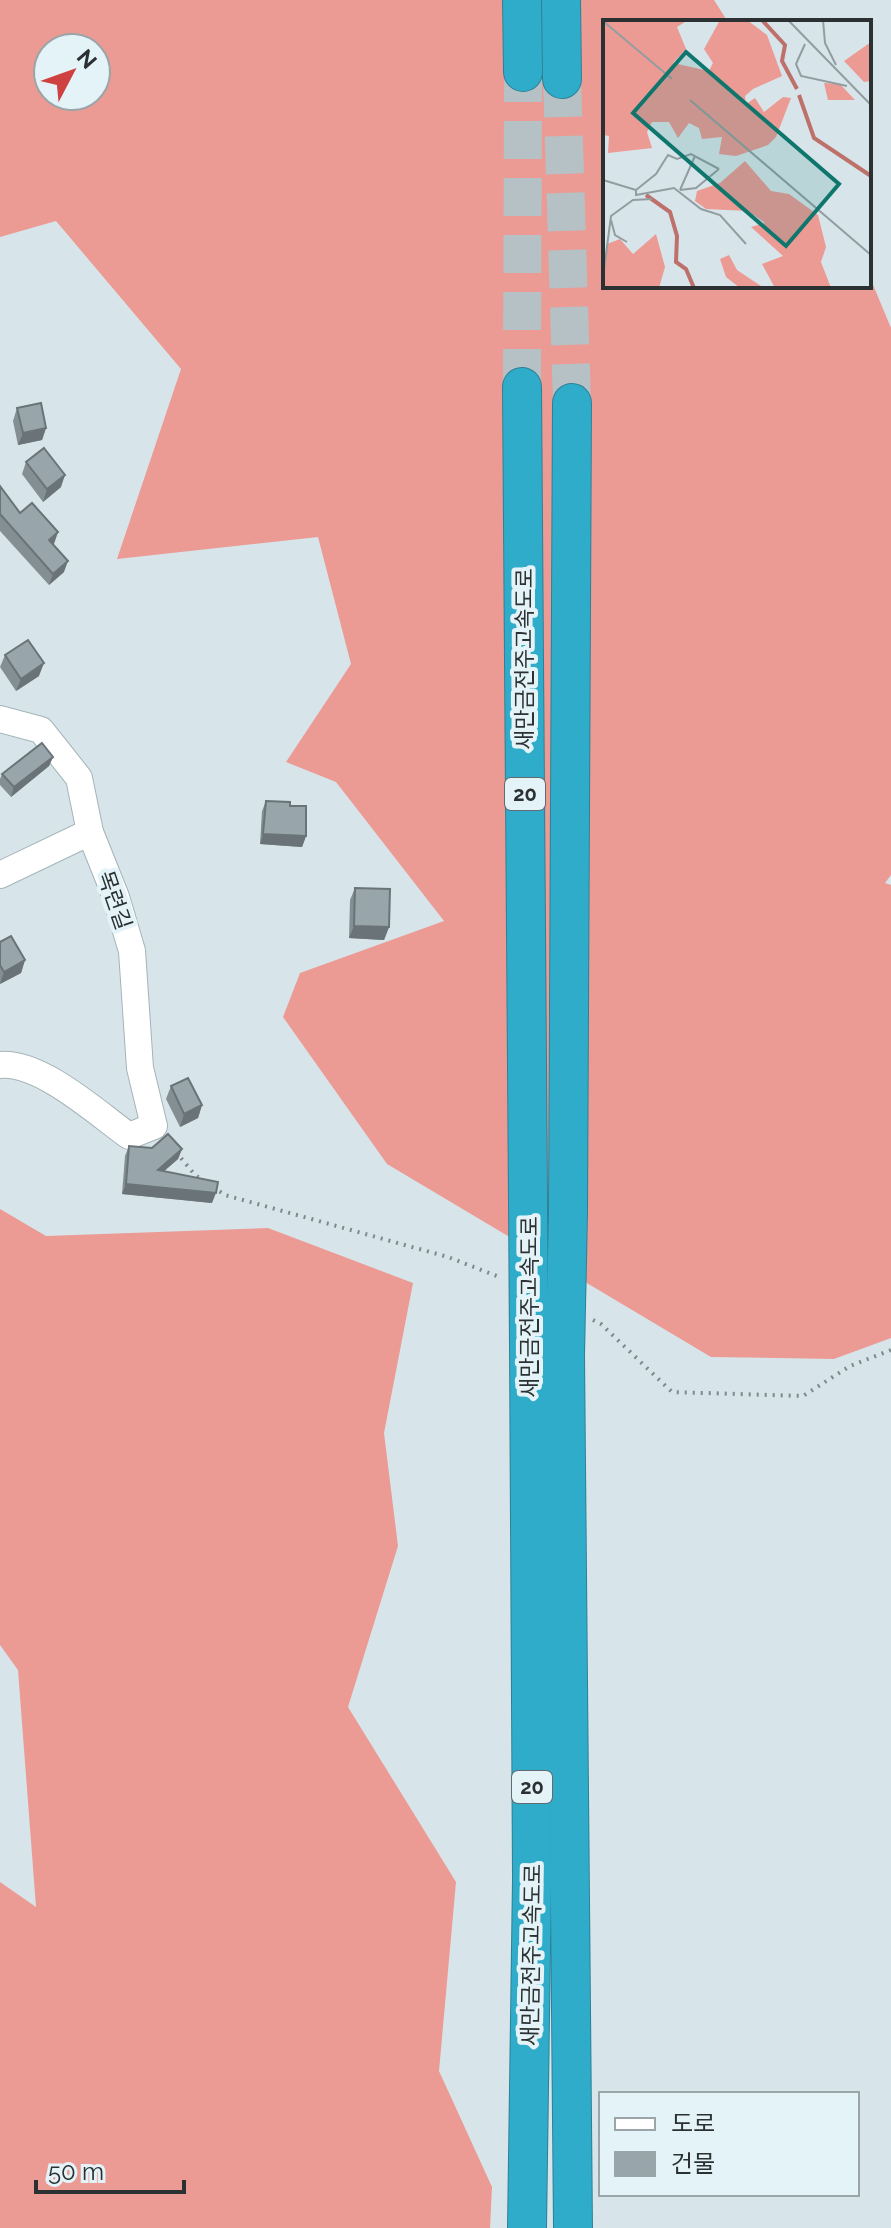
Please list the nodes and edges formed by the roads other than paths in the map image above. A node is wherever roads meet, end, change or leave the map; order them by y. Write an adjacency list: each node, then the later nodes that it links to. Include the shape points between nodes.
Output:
1 (522, 0): 3 (highway)
2 (561, 0): 4 (highway)
3 (523, 72)
4 (562, 79)
5 (522, 387): 11 (highway, 새만금전주고속도로 / 20, bridge, via 532,1879)
6 (572, 403): 12 (highway, 새만금전주고속도로 / 20, bridge, via 565,1355)
7 (0, 719): 8 (street, 목련길, via 41,730 79,778)
8 (90, 832): 9 (street); 10 (street, 목련길, via 132,951 140,1068 154,1126 129,1136 46,1077)
9 (0, 875)
10 (0, 1065)
11 (527, 2228)
12 (573, 2228)

